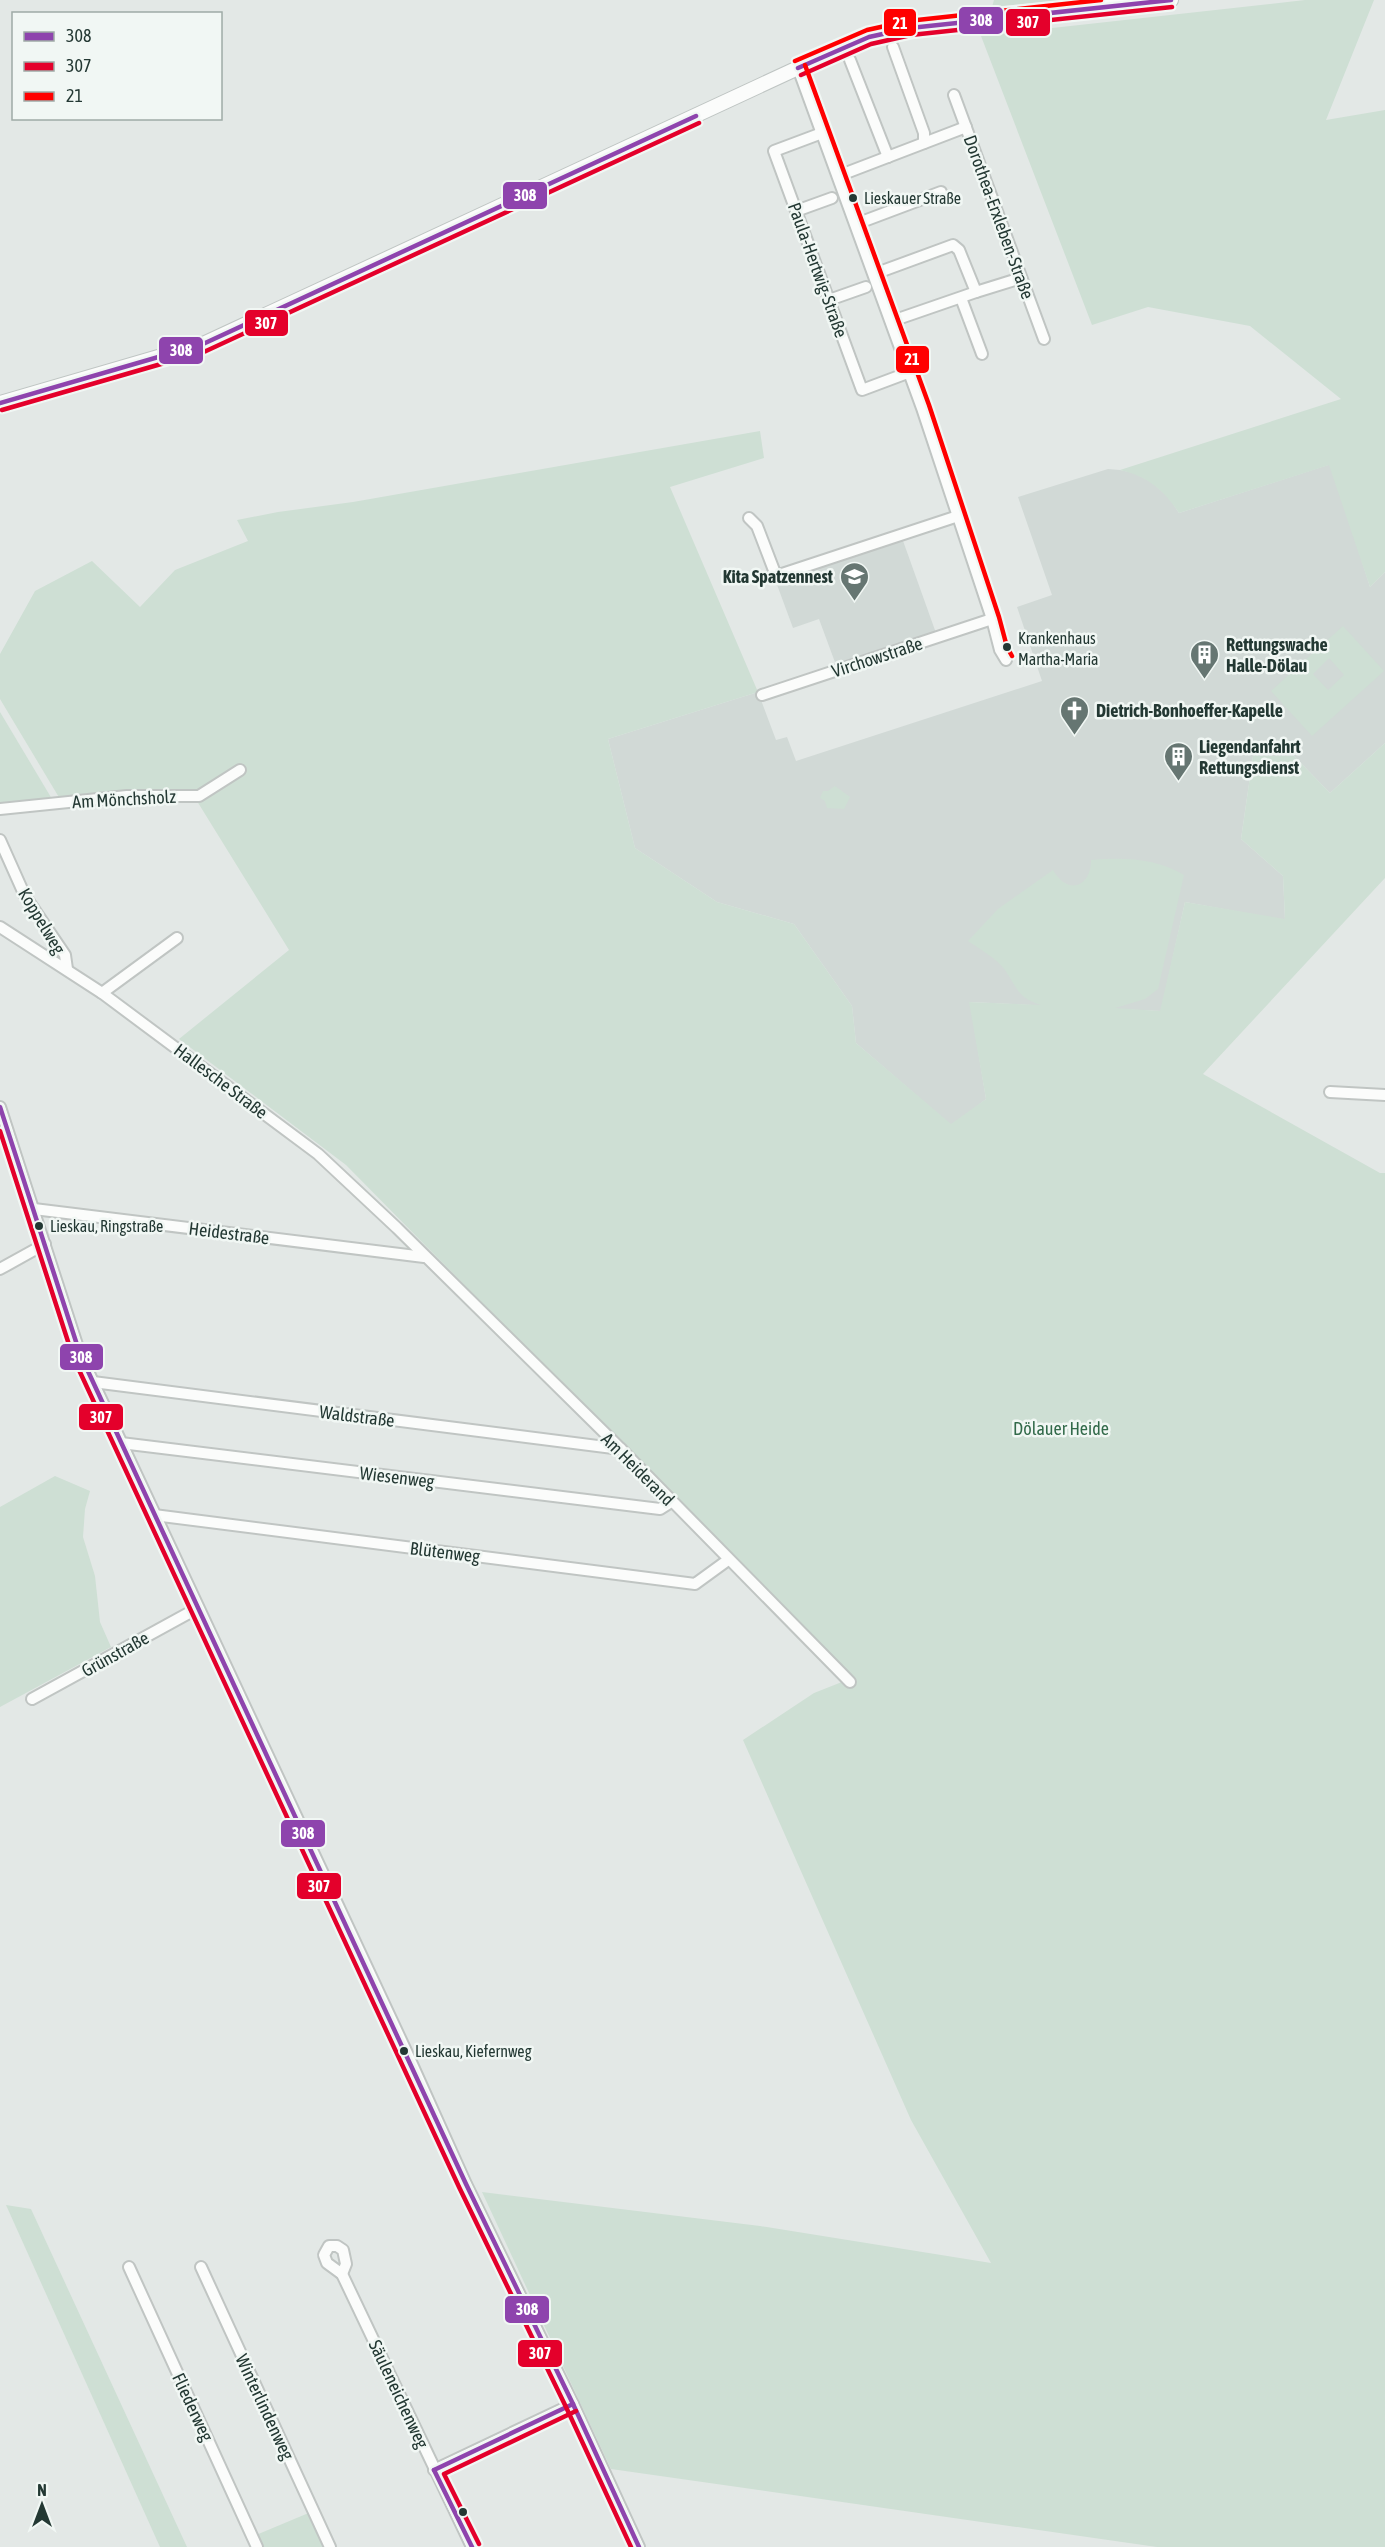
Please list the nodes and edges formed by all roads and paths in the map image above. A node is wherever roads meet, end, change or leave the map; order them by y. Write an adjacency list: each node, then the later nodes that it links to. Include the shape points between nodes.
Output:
1 (1170, 0): 4 (street, via 910,28 869,37)
2 (893, 46): 8 (street, via 924,133)
3 (850, 60): 9 (street)
4 (798, 68): 7 (street); 25 (street, via 203,344)
5 (954, 95): 6 (street, Dorothea-Erxleben-Straße)
6 (966, 127): 8 (street); 16 (street, Dorothea-Erxleben-Straße)
7 (822, 133): 10 (street); 13 (street, Paula-Hertwig-Straße, via 774,151)
8 (924, 143): 9 (street)
9 (888, 157): 10 (street)
10 (838, 176): 14 (street)
11 (941, 192): 14 (street)
12 (832, 198): 13 (street)
13 (796, 211): 20 (street, Paula-Hertwig-Straße)
14 (856, 224): 15 (street)
15 (874, 274): 18 (street, via 956,246); 21 (street)
16 (1021, 278): 18 (street); 22 (street, Dorothea-Erxleben-Straße)
17 (866, 287): 20 (street)
18 (976, 292): 19 (street)
19 (961, 298): 21 (street); 23 (street)
20 (829, 300): 24 (street, Paula-Hertwig-Straße, via 862,390)
21 (892, 321): 24 (street)
22 (1044, 339)
23 (982, 354)
24 (910, 372): 26 (street)
25 (0, 403)
26 (958, 516): 27 (street, via 779,575 757,526); 28 (street)
27 (749, 518)
28 (992, 619): 29 (street); 30 (street, Virchowstraße)
29 (1005, 660)
30 (762, 695)
31 (240, 770): 32 (street, Am Mönchsholz, via 199,796 126,796)
32 (0, 809)
33 (0, 840): 36 (street, Koppelweg, via 25,896 65,955)
34 (0, 927): 36 (street, Hallesche Straße)
35 (177, 938): 37 (street)
36 (66, 969): 37 (street, Hallesche Straße)
37 (102, 993): 44 (street, Hallesche Straße, via 318,1154)
38 (1330, 1092): 39 (street)
39 (1385, 1095)
40 (0, 1107): 41 (street)
41 (3, 1123): 42 (street)
42 (34, 1209): 43 (street); 44 (street, Heidestraße)
43 (45, 1244): 45 (street); 46 (street, via 80,1354)
44 (424, 1257): 48 (street, Am Heiderand)
45 (0, 1269)
46 (93, 1382): 47 (street); 48 (street, Waldstraße)
47 (121, 1443): 49 (street, Wiesenweg, via 660,1509); 50 (street)
48 (621, 1449): 49 (street, Am Heiderand)
49 (671, 1502): 51 (street, Am Heiderand)
50 (154, 1515): 51 (street, Blütenweg, via 694,1584); 52 (street)
51 (728, 1560): 53 (street, Am Heiderand)
52 (198, 1608): 54 (street, Grünstraße); 58 (street, via 466,2184)
53 (850, 1682)
54 (32, 1699)
55 (129, 2267): 60 (street, Fliederweg)
56 (201, 2267): 61 (street, Winterlindenweg)
57 (342, 2274): 59 (street, Säuleneichenweg)
58 (573, 2404): 59 (street); 63 (street)
59 (434, 2470): 62 (street, Säuleneichenweg)
60 (257, 2547)
61 (330, 2547)
62 (472, 2547)
63 (639, 2547)

